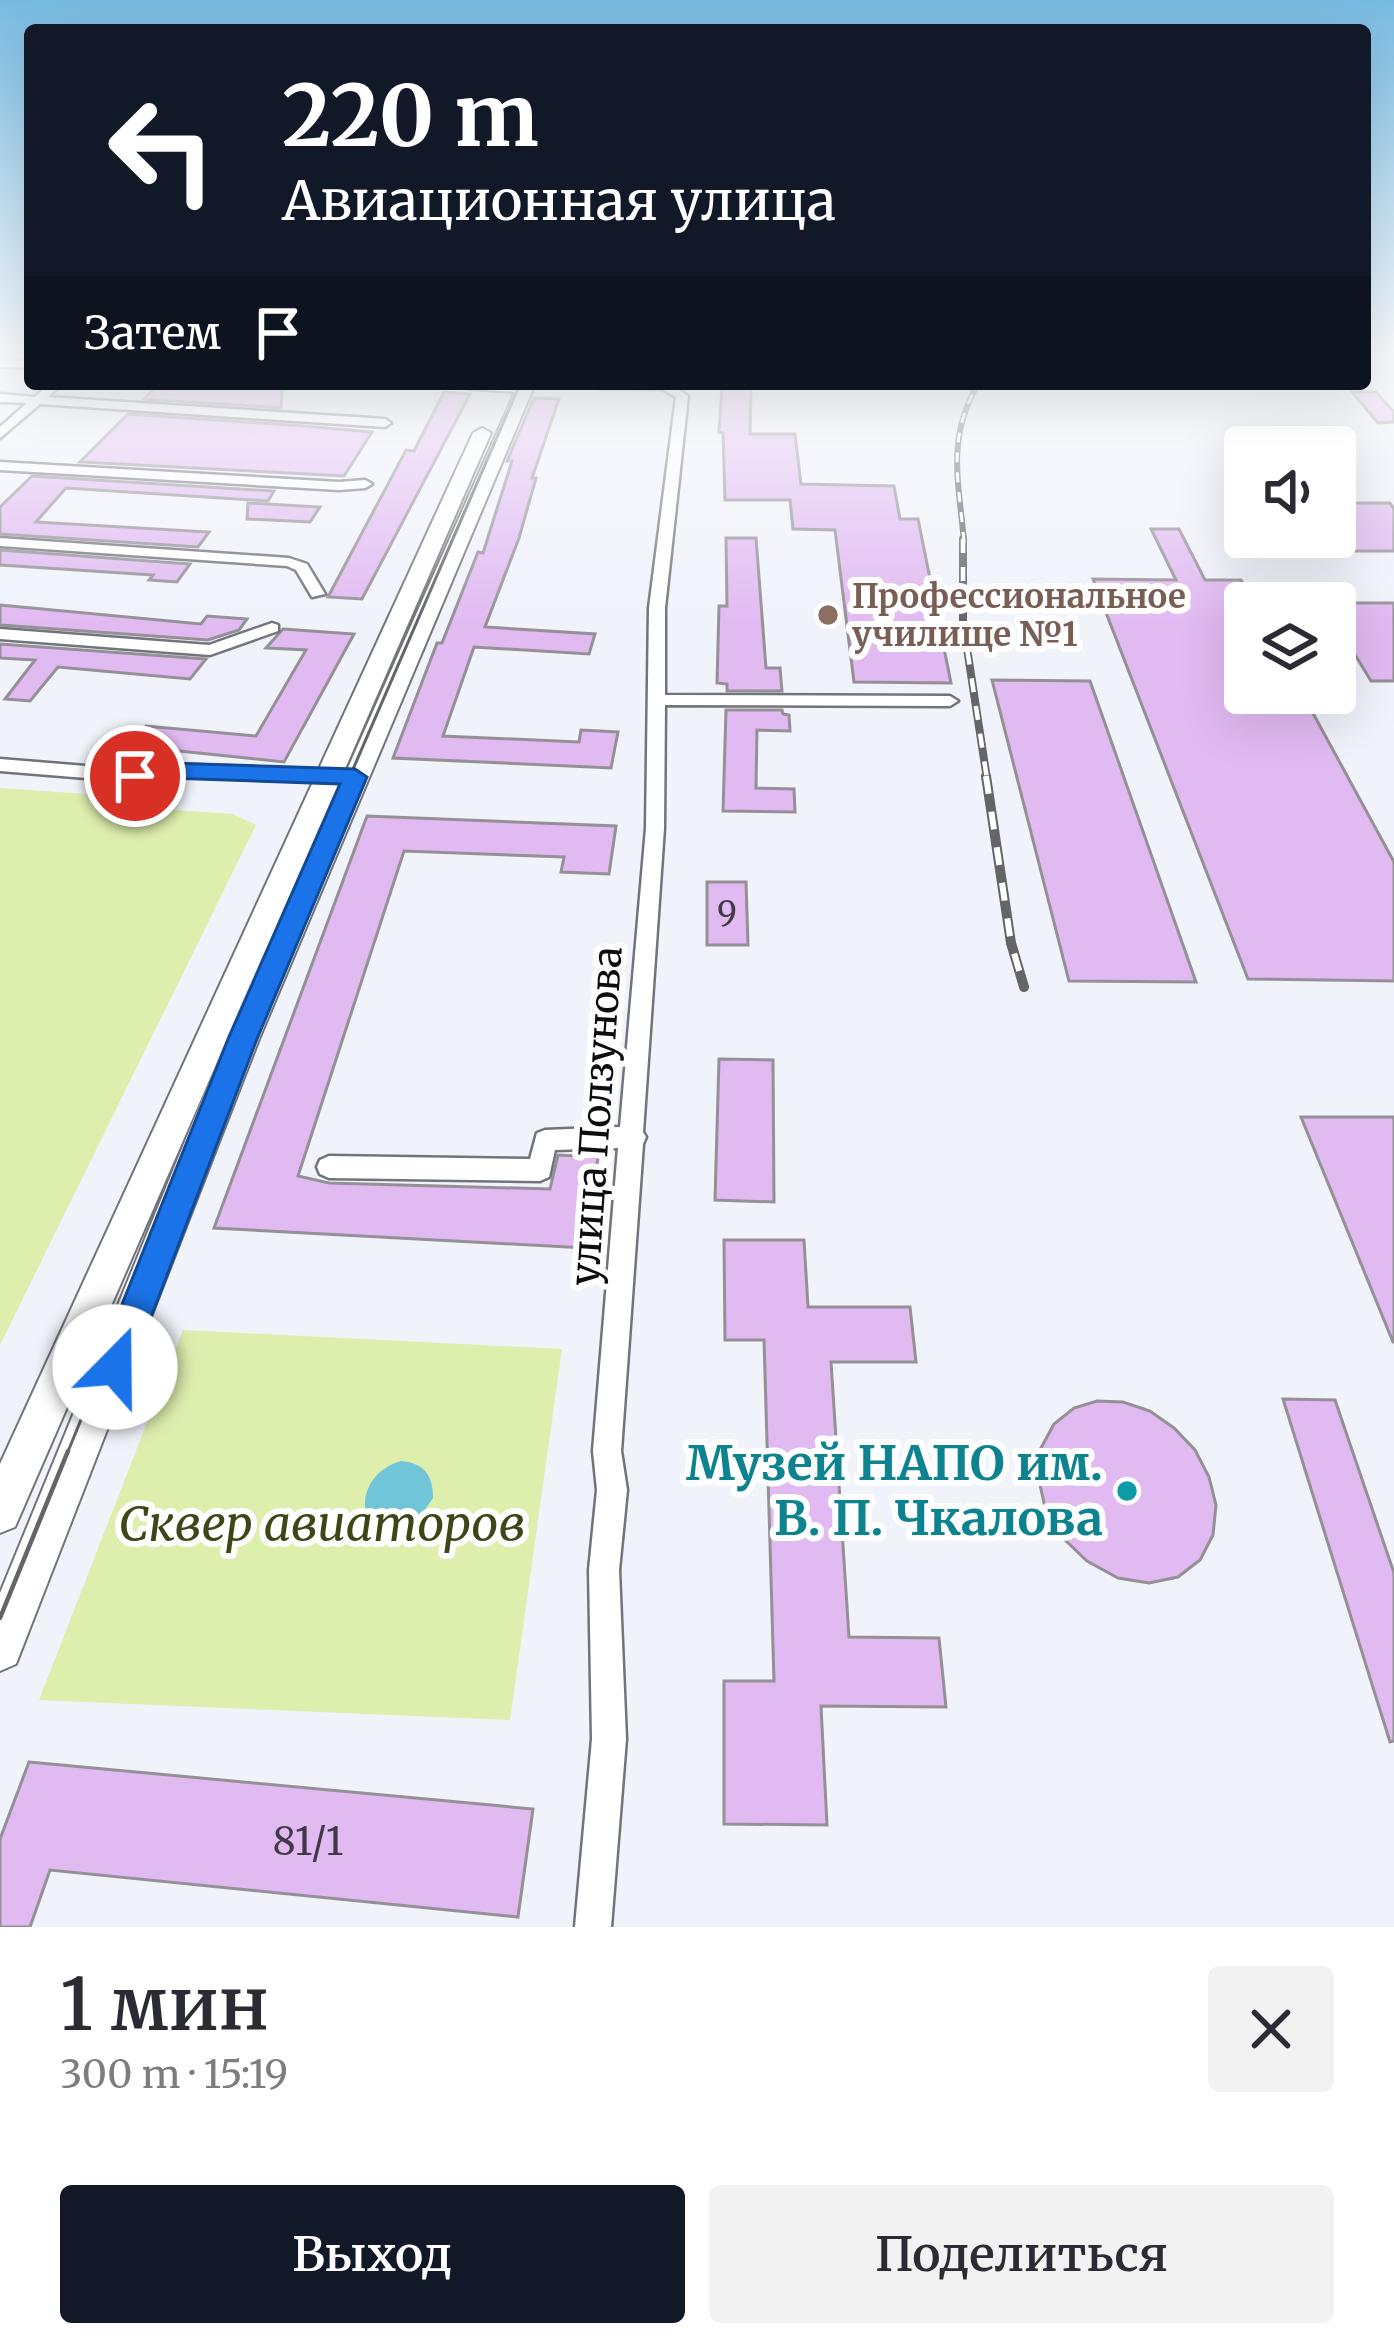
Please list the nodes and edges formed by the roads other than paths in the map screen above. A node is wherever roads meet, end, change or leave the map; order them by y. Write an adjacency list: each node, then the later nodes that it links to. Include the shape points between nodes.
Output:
1 (493, 443): 12 (main road)
2 (676, 443): 9 (street, улица Ползунова, via 657,608)
3 (0, 466): 4 (street)
4 (365, 484)
5 (0, 542): 6 (street, via 289,562 302,567)
6 (317, 594)
7 (272, 628): 8 (street, via 210,650)
8 (0, 634)
9 (656, 700): 10 (street); 13 (street, улица Ползунова)
10 (950, 701)
11 (0, 765): 12 (street, via 135,776 168,770)
12 (341, 777): 15 (main road); 16 (main road)
13 (634, 1137): 14 (street, via 545,1140 541,1170); 17 (street, улица Ползунова, via 607,1451 609,1739)
14 (329, 1167)
15 (0, 1512)
16 (0, 1648)
17 (593, 1927)

